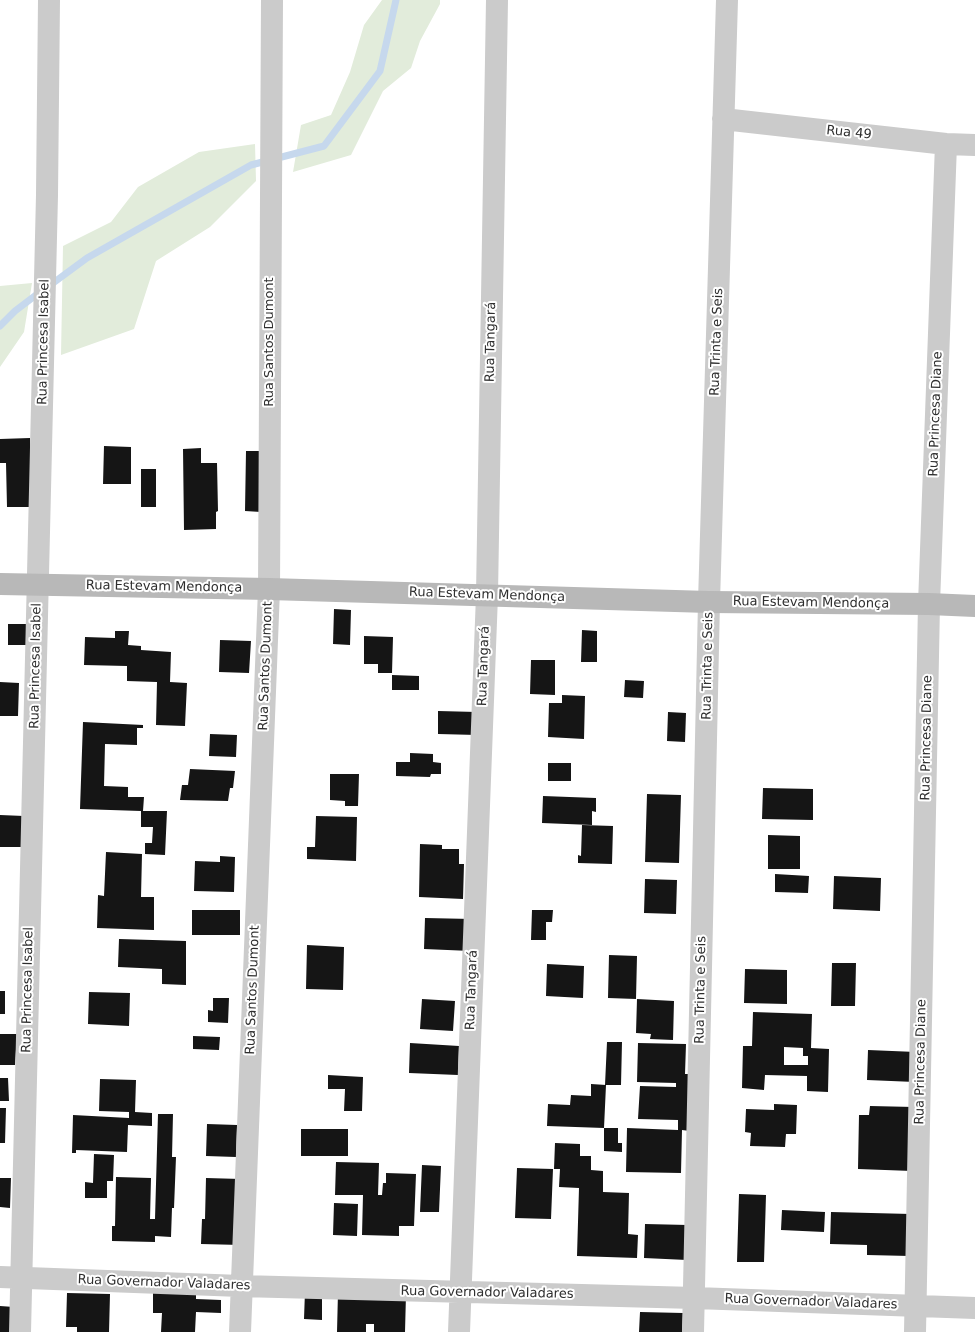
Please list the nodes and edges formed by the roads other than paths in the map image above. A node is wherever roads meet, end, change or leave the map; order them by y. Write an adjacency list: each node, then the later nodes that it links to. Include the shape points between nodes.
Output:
1 (49, 0): 9 (street, Rua Princesa Isabel)
2 (272, 0): 10 (street, Rua Santos Dumont)
3 (498, 0): 11 (street, Rua Tangará)
4 (727, 0): 5 (street, Rua Trinta e Seis)
5 (723, 119): 6 (street, Rua 49); 12 (street, Rua Trinta e Seis)
6 (946, 144): 7 (street, Rua 49); 13 (street, Rua Princesa Diane)
7 (975, 145)
8 (0, 584): 9 (street, Rua Estevam Mendonça)
9 (38, 585): 10 (street, Rua Estevam Mendonça); 16 (street, Rua Princesa Isabel)
10 (269, 589): 11 (street, Rua Estevam Mendonça); 17 (street, Rua Santos Dumont)
11 (486, 595): 12 (street, Rua Estevam Mendonça); 18 (street, Rua Tangará)
12 (709, 602): 13 (street, Rua Estevam Mendonça); 19 (street, Rua Trinta e Seis)
13 (929, 604): 14 (street, Rua Estevam Mendonça); 20 (street, Rua Princesa Diane)
14 (975, 606)
15 (0, 1277): 16 (street, Rua Governador Valadares)
16 (22, 1277): 17 (street, Rua Governador Valadares); 22 (street, Rua Princesa Isabel)
17 (241, 1286): 18 (street, Rua Governador Valadares); 23 (street, Rua Santos Dumont)
18 (460, 1293): 19 (street, Rua Governador Valadares); 24 (street, Rua Tangará)
19 (694, 1298): 20 (street, Rua Governador Valadares); 25 (street, Rua Trinta e Seis)
20 (916, 1306): 21 (street, Rua Governador Valadares); 26 (street, Rua Princesa Diane)
21 (975, 1308)
22 (20, 1332)
23 (240, 1332)
24 (459, 1332)
25 (693, 1332)
26 (915, 1332)

